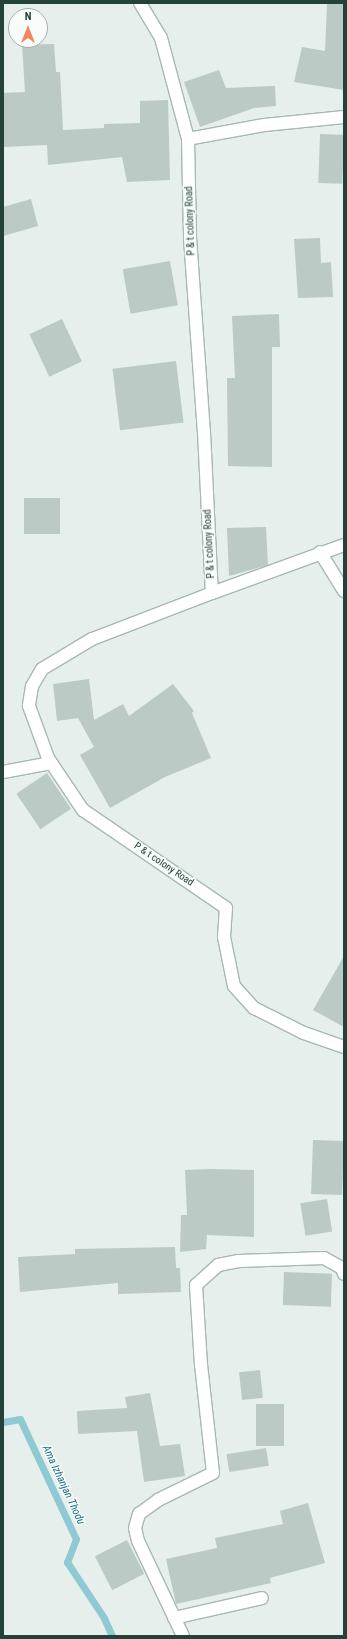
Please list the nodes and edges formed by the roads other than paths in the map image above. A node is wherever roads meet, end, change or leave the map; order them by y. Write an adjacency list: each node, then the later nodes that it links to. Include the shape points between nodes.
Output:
1 (140, 3): 3 (street, P & t colony Road, via 161,38)
2 (344, 117): 3 (street, via 264,125)
3 (188, 139): 7 (street, P & t colony Road, via 190,238 204,432)
4 (344, 545): 5 (street)
5 (320, 552): 6 (street); 7 (street)
6 (344, 591)
7 (212, 594): 8 (street, P & t colony Road, via 92,639 42,669 32,686 29,706)
8 (52, 763): 9 (street); 10 (street, P & t colony Road, via 82,810 226,908 224,937 227,961 234,986 254,1008 304,1033)
9 (3, 772)
10 (344, 1047)
11 (344, 1274): 13 (street, via 342,1268 324,1258 239,1261 218,1265 196,1285 212,1473 158,1500 139,1514 135,1528 138,1541)
12 (262, 1598): 13 (street)
13 (174, 1618): 14 (street)
14 (183, 1636)

